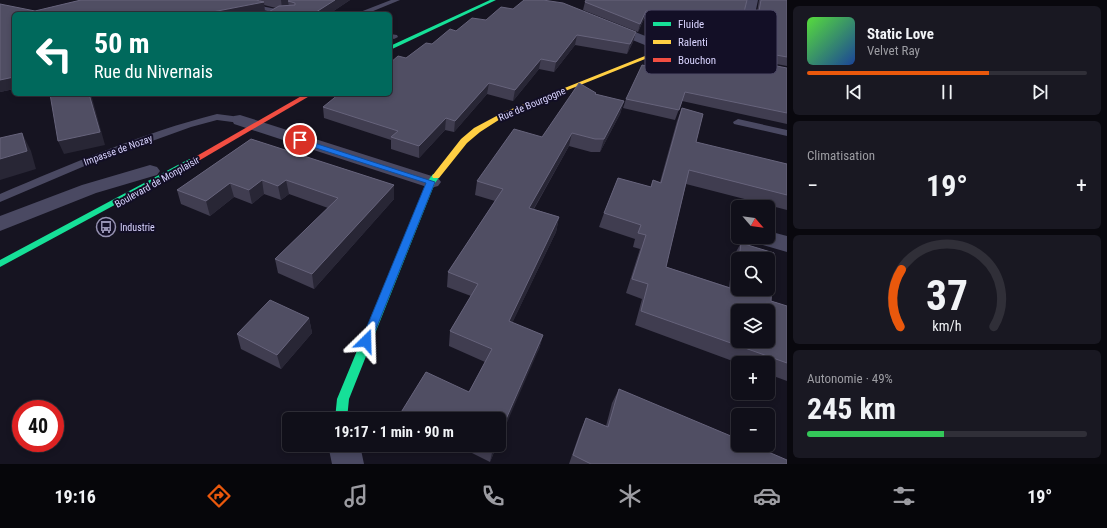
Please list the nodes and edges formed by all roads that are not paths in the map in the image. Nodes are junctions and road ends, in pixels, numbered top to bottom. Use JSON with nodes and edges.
{"nodes":[{"id":1,"x":397,"y":0,"type":"edge"},
{"id":2,"x":476,"y":0,"type":"edge"},
{"id":3,"x":494,"y":0,"type":"edge"},
{"id":4,"x":752,"y":0,"type":"edge"},
{"id":5,"x":261,"y":8,"type":"edge"},
{"id":6,"x":750,"y":10,"type":"edge"},
{"id":7,"x":281,"y":12,"type":"edge"},
{"id":8,"x":364,"y":12,"type":"edge"},
{"id":9,"x":596,"y":20,"type":"edge"},
{"id":10,"x":392,"y":37,"type":"edge"},
{"id":11,"x":645,"y":40,"type":"edge"},
{"id":12,"x":392,"y":47,"type":"edge"},
{"id":13,"x":645,"y":58,"type":"edge"},
{"id":14,"x":305,"y":96,"type":"edge"},
{"id":15,"x":244,"y":121,"type":"junction"},
{"id":16,"x":738,"y":122,"type":"dead end"},
{"id":17,"x":787,"y":133,"type":"edge"},
{"id":18,"x":154,"y":169,"type":"joint"},
{"id":19,"x":431,"y":182,"type":"junction"},
{"id":20,"x":109,"y":192,"type":"dead end"},
{"id":21,"x":0,"y":198,"type":"edge"},
{"id":22,"x":0,"y":224,"type":"edge"},
{"id":23,"x":775,"y":241,"type":"edge"},
{"id":24,"x":787,"y":244,"type":"edge"},
{"id":25,"x":0,"y":264,"type":"edge"},
{"id":26,"x":342,"y":412,"type":"edge"},
{"id":27,"x":345,"y":452,"type":"edge"},
{"id":28,"x":348,"y":464,"type":"edge"}],
"edges":[{"from":1,"to":8,"type":"lane"},
{"from":2,"to":10,"type":"main road"},
{"from":3,"to":12,"type":"main road"},
{"from":4,"to":6,"type":"street"},
{"from":5,"to":7,"type":"lane"},
{"from":9,"to":11,"type":"street"},
{"from":13,"to":19,"type":"main road","name":"Rue de Bourgogne"},
{"from":14,"to":15,"type":"main road","name":"Boulevard de Monplaisir"},
{"from":15,"to":19,"type":"street"},
{"from":15,"to":21,"type":"lane","name":"Impasse de Nozay"},
{"from":15,"to":25,"type":"main road","name":"Boulevard de Monplaisir"},
{"from":16,"to":17,"type":"lane"},
{"from":18,"to":20,"type":"main road","name":"Boulevard de Monplaisir"},
{"from":18,"to":22,"type":"street","name":"Boulevard de Monplaisir"},
{"from":19,"to":26,"type":"main road","name":"Rue de Bourgogne"},
{"from":23,"to":24,"type":"street"},
{"from":27,"to":28,"type":"street"}]}
